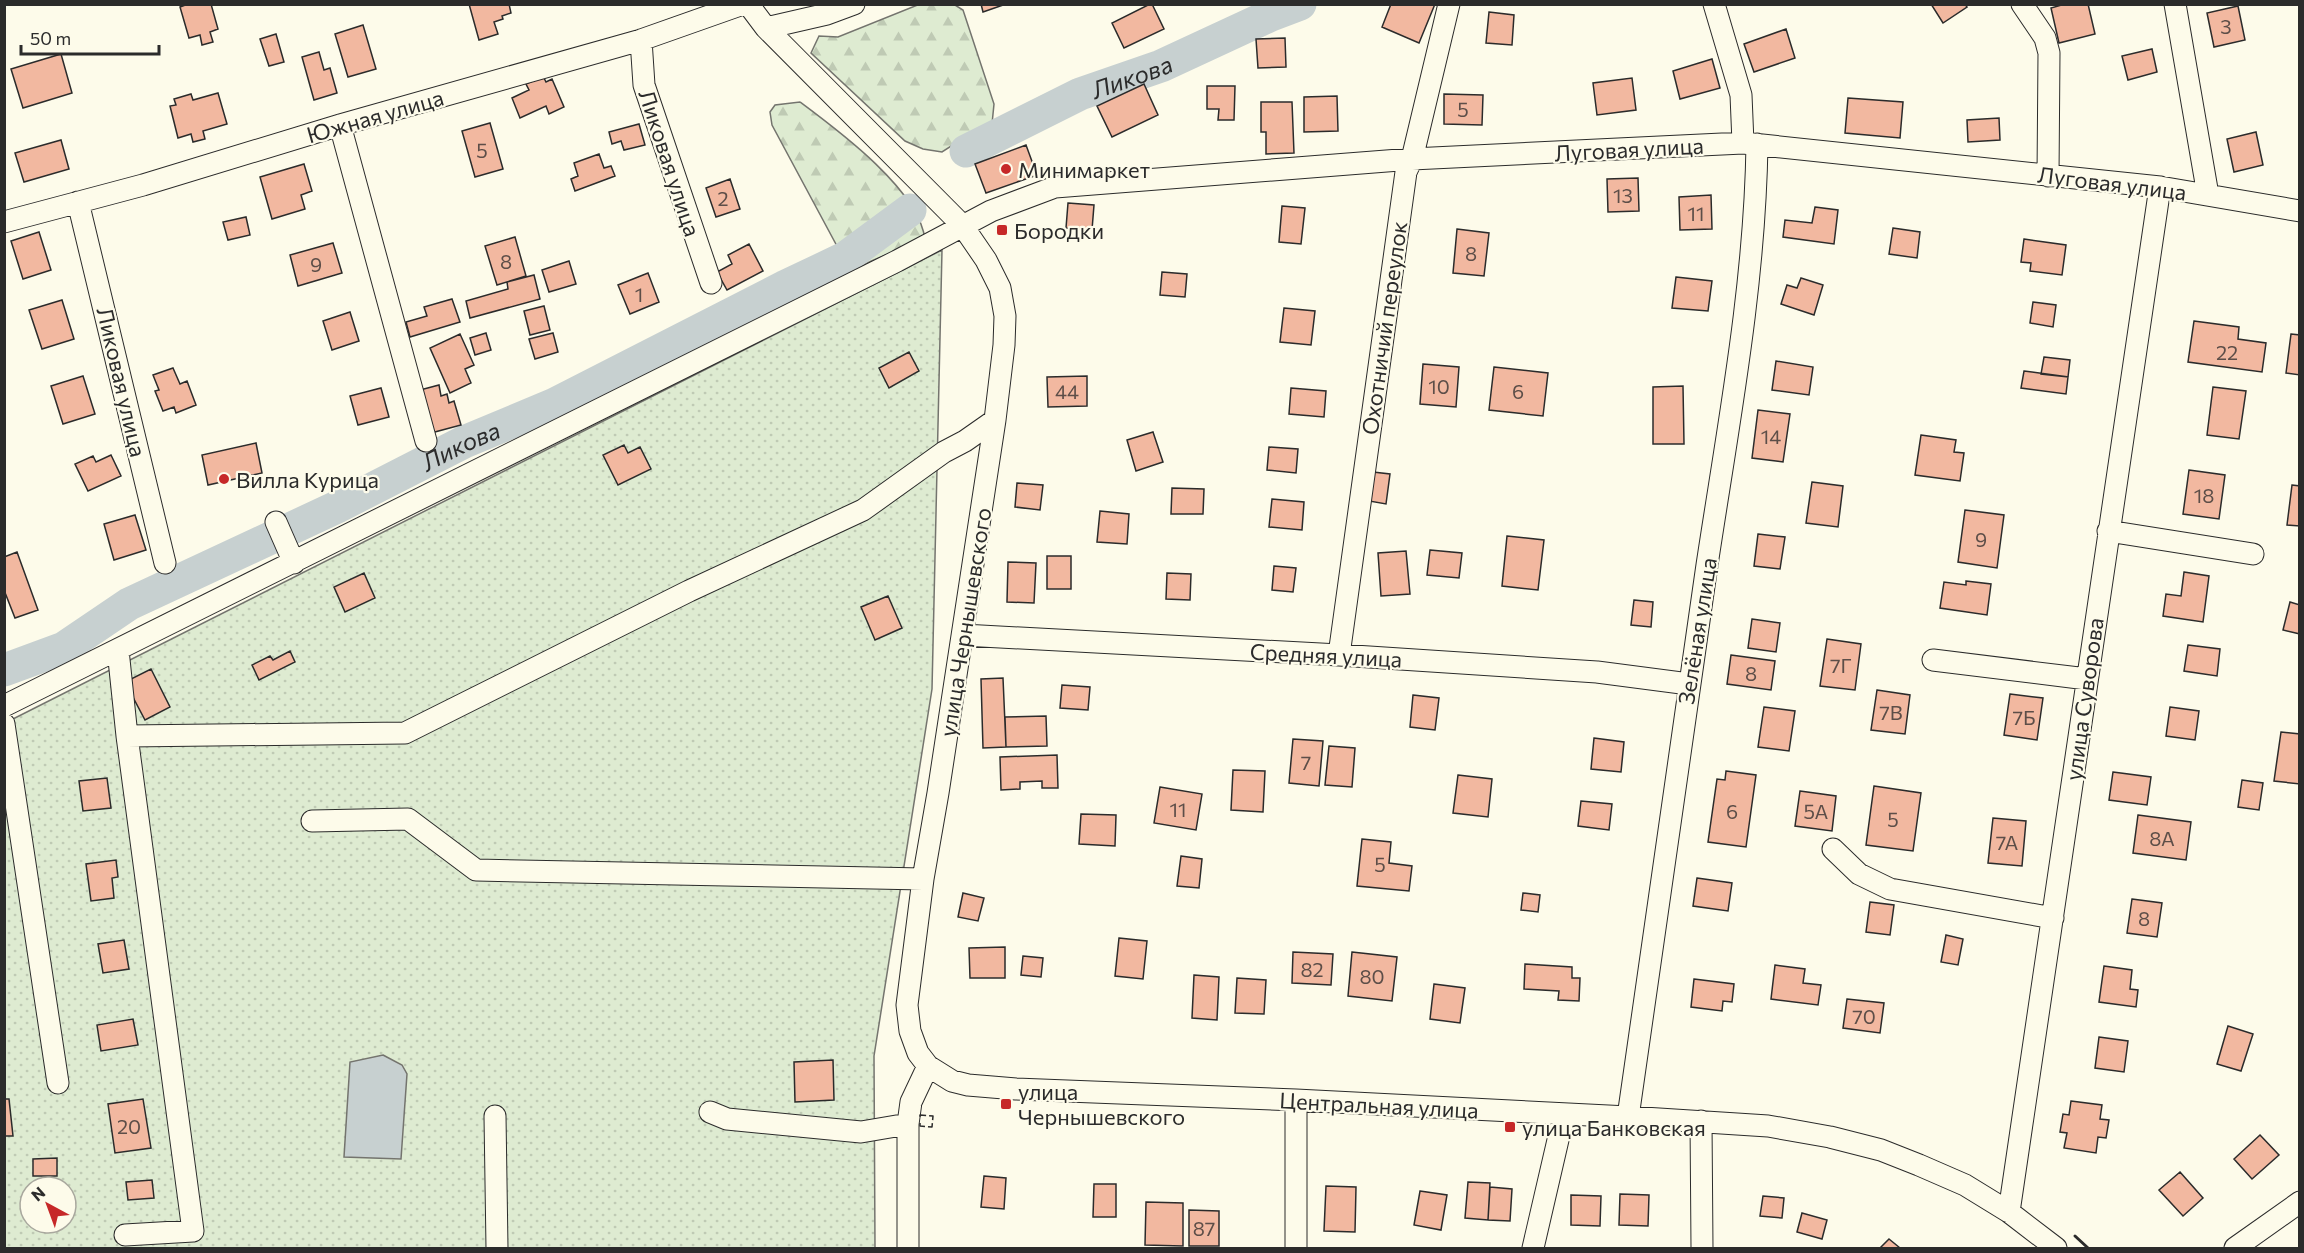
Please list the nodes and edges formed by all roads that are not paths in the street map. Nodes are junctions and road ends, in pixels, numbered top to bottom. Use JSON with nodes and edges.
{"nodes":[{"id":1,"x":854,"y":4,"type":"edge"},
{"id":2,"x":1449,"y":4,"type":"edge"},
{"id":3,"x":1714,"y":4,"type":"edge"},
{"id":4,"x":2022,"y":4,"type":"edge"},
{"id":5,"x":2175,"y":4,"type":"edge"},
{"id":6,"x":747,"y":6,"type":"edge"},
{"id":7,"x":766,"y":28,"type":"junction"},
{"id":8,"x":641,"y":40,"type":"junction"},
{"id":9,"x":340,"y":125,"type":"junction"},
{"id":10,"x":1750,"y":144,"type":"junction"},
{"id":11,"x":1412,"y":159,"type":"junction"},
{"id":12,"x":2048,"y":176,"type":"junction"},
{"id":13,"x":2160,"y":187,"type":"junction"},
{"id":14,"x":2208,"y":195,"type":"junction"},
{"id":15,"x":78,"y":202,"type":"junction"},
{"id":16,"x":2300,"y":211,"type":"edge"},
{"id":17,"x":4,"y":222,"type":"edge"},
{"id":18,"x":962,"y":225,"type":"junction"},
{"id":19,"x":711,"y":283,"type":"dead end"},
{"id":20,"x":995,"y":420,"type":"junction"},
{"id":21,"x":426,"y":441,"type":"dead end"},
{"id":22,"x":276,"y":522,"type":"dead end"},
{"id":23,"x":2108,"y":531,"type":"junction"},
{"id":24,"x":2253,"y":554,"type":"dead end"},
{"id":25,"x":291,"y":555,"type":"junction"},
{"id":26,"x":165,"y":563,"type":"dead end"},
{"id":27,"x":963,"y":635,"type":"junction"},
{"id":28,"x":118,"y":650,"type":"junction"},
{"id":29,"x":1339,"y":655,"type":"junction"},
{"id":30,"x":1933,"y":660,"type":"dead end"},
{"id":31,"x":2087,"y":679,"type":"junction"},
{"id":32,"x":1689,"y":684,"type":"junction"},
{"id":33,"x":4,"y":706,"type":"edge"},
{"id":34,"x":4,"y":724,"type":"edge"},
{"id":35,"x":127,"y":736,"type":"junction"},
{"id":36,"x":312,"y":821,"type":"dead end"},
{"id":37,"x":1833,"y":849,"type":"dead end"},
{"id":38,"x":923,"y":879,"type":"junction"},
{"id":39,"x":2053,"y":918,"type":"junction"},
{"id":40,"x":928,"y":1066,"type":"junction"},
{"id":41,"x":58,"y":1083,"type":"dead end"},
{"id":42,"x":1296,"y":1100,"type":"junction"},
{"id":43,"x":710,"y":1112,"type":"dead end"},
{"id":44,"x":1564,"y":1114,"type":"junction"},
{"id":45,"x":495,"y":1116,"type":"dead end"},
{"id":46,"x":1628,"y":1117,"type":"junction"},
{"id":47,"x":1701,"y":1121,"type":"junction"},
{"id":48,"x":908,"y":1124,"type":"junction"},
{"id":49,"x":2300,"y":1202,"type":"edge"},
{"id":50,"x":2009,"y":1212,"type":"junction"},
{"id":51,"x":125,"y":1235,"type":"dead end"},
{"id":52,"x":497,"y":1248,"type":"edge"},
{"id":53,"x":908,"y":1248,"type":"edge"},
{"id":54,"x":1296,"y":1248,"type":"edge"},
{"id":55,"x":1533,"y":1248,"type":"edge"},
{"id":56,"x":1702,"y":1248,"type":"edge"},
{"id":57,"x":2056,"y":1248,"type":"edge"},
{"id":58,"x":2235,"y":1248,"type":"edge"}],
"edges":[{"from":1,"to":7,"type":"street"},
{"from":2,"to":11,"type":"street","name":"Охотничий переулок"},
{"from":3,"to":10,"type":"street","name":"Зелёная улица"},
{"from":4,"to":12,"type":"street"},
{"from":5,"to":14,"type":"street"},
{"from":6,"to":7,"type":"street","name":"улица Чернышевского"},
{"from":6,"to":8,"type":"street","name":"Южная улица"},
{"from":7,"to":18,"type":"street","name":"улица Чернышевского"},
{"from":8,"to":9,"type":"street","name":"Южная улица"},
{"from":8,"to":19,"type":"street","name":"Ликовая улица"},
{"from":9,"to":15,"type":"street","name":"Южная улица"},
{"from":9,"to":21,"type":"street"},
{"from":10,"to":11,"type":"street","name":"Луговая улица"},
{"from":10,"to":12,"type":"street","name":"Луговая улица"},
{"from":10,"to":32,"type":"street","name":"Зелёная улица"},
{"from":11,"to":18,"type":"street","name":"Луговая улица"},
{"from":11,"to":29,"type":"street","name":"Охотничий переулок"},
{"from":12,"to":13,"type":"street","name":"Луговая улица"},
{"from":13,"to":14,"type":"street","name":"Луговая улица"},
{"from":13,"to":23,"type":"street","name":"улица Суворова"},
{"from":14,"to":16,"type":"street","name":"Луговая улица"},
{"from":15,"to":17,"type":"street","name":"Южная улица"},
{"from":15,"to":26,"type":"street","name":"Ликовая улица"},
{"from":18,"to":20,"type":"street","name":"улица Чернышевского"},
{"from":18,"to":25,"type":"street","name":"Луговая улица"},
{"from":20,"to":27,"type":"street","name":"улица Чернышевского"},
{"from":20,"to":35,"type":"street"},
{"from":22,"to":25,"type":"street"},
{"from":23,"to":24,"type":"street"},
{"from":23,"to":31,"type":"street","name":"улица Суворова"},
{"from":25,"to":28,"type":"street","name":"Луговая улица"},
{"from":27,"to":29,"type":"street","name":"Средняя улица"},
{"from":27,"to":38,"type":"street","name":"улица Чернышевского"},
{"from":28,"to":33,"type":"street","name":"Луговая улица"},
{"from":28,"to":35,"type":"street"},
{"from":29,"to":32,"type":"street","name":"Средняя улица"},
{"from":30,"to":31,"type":"street"},
{"from":31,"to":39,"type":"street","name":"улица Суворова"},
{"from":32,"to":46,"type":"street","name":"Зелёная улица"},
{"from":34,"to":41,"type":"street"},
{"from":35,"to":51,"type":"street"},
{"from":36,"to":38,"type":"street"},
{"from":37,"to":39,"type":"street"},
{"from":38,"to":40,"type":"street","name":"улица Чернышевского"},
{"from":39,"to":50,"type":"street","name":"улица Суворова"},
{"from":40,"to":42,"type":"street","name":"Центральная улица"},
{"from":40,"to":48,"type":"street"},
{"from":42,"to":44,"type":"street","name":"Центральная улица"},
{"from":42,"to":54,"type":"street"},
{"from":43,"to":48,"type":"street"},
{"from":44,"to":46,"type":"street","name":"Центральная улица"},
{"from":44,"to":55,"type":"street"},
{"from":45,"to":52,"type":"street"},
{"from":46,"to":47,"type":"street","name":"Центральная улица"},
{"from":47,"to":50,"type":"street","name":"Центральная улица"},
{"from":47,"to":56,"type":"street"},
{"from":48,"to":53,"type":"street"},
{"from":49,"to":58,"type":"street"},
{"from":50,"to":57,"type":"street","name":"Центральная улица"}]}
